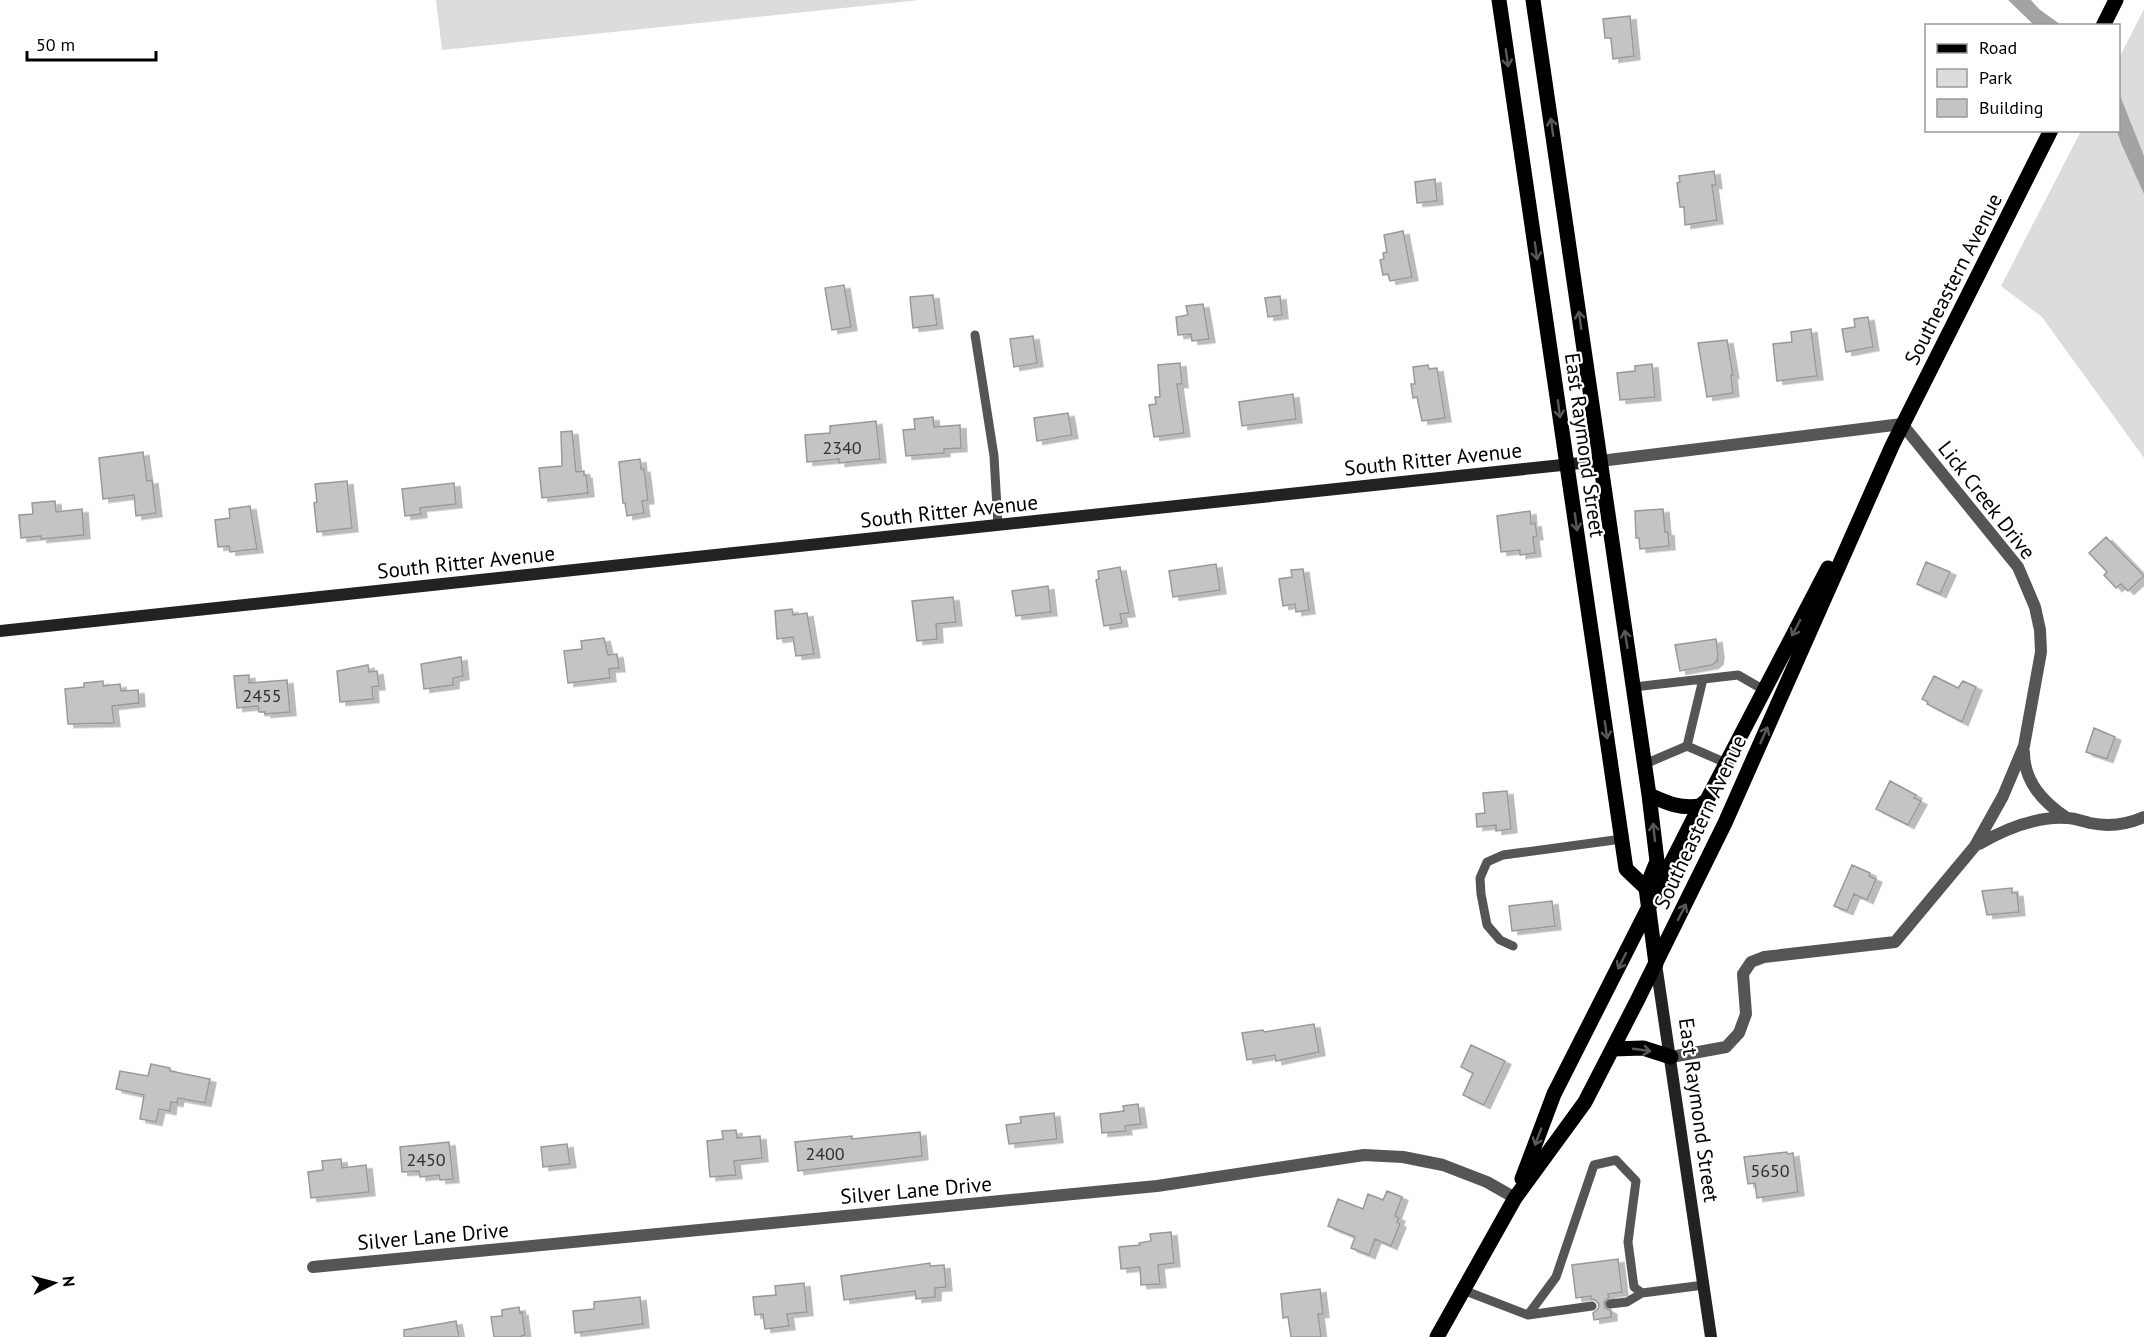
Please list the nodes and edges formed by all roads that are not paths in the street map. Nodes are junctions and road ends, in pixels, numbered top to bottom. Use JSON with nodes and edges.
{"nodes":[{"id":1,"x":1499,"y":0,"type":"edge"},
{"id":2,"x":1533,"y":0,"type":"edge"},
{"id":3,"x":2116,"y":0,"type":"edge"},
{"id":4,"x":2104,"y":24,"type":"edge"},
{"id":5,"x":2050,"y":132,"type":"edge"},
{"id":6,"x":975,"y":335,"type":"dead end"},
{"id":7,"x":1902,"y":424,"type":"junction"},
{"id":8,"x":1892,"y":446,"type":"junction"},
{"id":9,"x":1600,"y":461,"type":"junction"},
{"id":10,"x":1567,"y":464,"type":"junction"},
{"id":11,"x":998,"y":525,"type":"junction"},
{"id":12,"x":0,"y":631,"type":"edge"},
{"id":13,"x":1703,"y":679,"type":"junction"},
{"id":14,"x":1634,"y":687,"type":"junction"},
{"id":15,"x":1764,"y":690,"type":"junction"},
{"id":16,"x":1687,"y":746,"type":"junction"},
{"id":17,"x":2024,"y":746,"type":"junction"},
{"id":18,"x":1726,"y":763,"type":"junction"},
{"id":19,"x":1645,"y":764,"type":"junction"},
{"id":20,"x":1650,"y":795,"type":"junction"},
{"id":21,"x":1700,"y":806,"type":"junction"},
{"id":22,"x":2067,"y":818,"type":"junction"},
{"id":23,"x":2144,"y":818,"type":"edge"},
{"id":24,"x":1622,"y":839,"type":"junction"},
{"id":25,"x":1975,"y":846,"type":"junction"},
{"id":26,"x":1646,"y":888,"type":"junction"},
{"id":27,"x":1648,"y":909,"type":"junction"},
{"id":28,"x":1513,"y":946,"type":"dead end"},
{"id":29,"x":1656,"y":964,"type":"junction"},
{"id":30,"x":1613,"y":1048,"type":"junction"},
{"id":31,"x":1671,"y":1057,"type":"junction"},
{"id":32,"x":1515,"y":1198,"type":"junction"},
{"id":33,"x":313,"y":1267,"type":"dead end"},
{"id":34,"x":1704,"y":1285,"type":"junction"},
{"id":35,"x":1463,"y":1290,"type":"junction"},
{"id":36,"x":1642,"y":1293,"type":"junction"},
{"id":37,"x":1610,"y":1304,"type":"dead end"},
{"id":38,"x":1592,"y":1306,"type":"dead end"},
{"id":39,"x":1528,"y":1315,"type":"junction"},
{"id":40,"x":1437,"y":1337,"type":"edge"},
{"id":41,"x":1711,"y":1337,"type":"edge"}],
"edges":[{"from":1,"to":10,"type":"main road","name":"East Raymond Street","one_way":true},
{"from":9,"to":2,"type":"main road","name":"East Raymond Street","one_way":true},
{"from":3,"to":4,"type":"main road"},
{"from":5,"to":7,"type":"main road","name":"Southeastern Avenue"},
{"from":6,"to":11,"type":"lane"},
{"from":7,"to":8,"type":"main road","name":"Southeastern Avenue"},
{"from":7,"to":9,"type":"street","name":"South Ritter Avenue"},
{"from":7,"to":17,"type":"street","name":"Lick Creek Drive"},
{"from":8,"to":15,"type":"main road","name":"Southeastern Avenue","one_way":true},
{"from":29,"to":8,"type":"main road","name":"Southeastern Avenue","one_way":true},
{"from":9,"to":10,"type":"street","name":"South Ritter Avenue"},
{"from":14,"to":9,"type":"main road","name":"East Raymond Street","one_way":true},
{"from":10,"to":11,"type":"street","name":"South Ritter Avenue"},
{"from":10,"to":24,"type":"main road","name":"East Raymond Street","one_way":true},
{"from":11,"to":12,"type":"street","name":"South Ritter Avenue"},
{"from":13,"to":14,"type":"lane"},
{"from":13,"to":15,"type":"lane"},
{"from":13,"to":16,"type":"lane"},
{"from":14,"to":19,"type":"main road","name":"East Raymond Street"},
{"from":15,"to":18,"type":"main road","name":"Southeastern Avenue"},
{"from":16,"to":18,"type":"lane"},
{"from":16,"to":19,"type":"lane"},
{"from":17,"to":22,"type":"street","name":"Lick Creek Drive"},
{"from":17,"to":25,"type":"street","name":"Lick Creek Drive"},
{"from":18,"to":21,"type":"main road","name":"Southeastern Avenue"},
{"from":19,"to":20,"type":"main road","name":"East Raymond Street"},
{"from":20,"to":21,"type":"main road"},
{"from":26,"to":20,"type":"main road","name":"East Raymond Street","one_way":true},
{"from":21,"to":27,"type":"main road","name":"Southeastern Avenue"},
{"from":22,"to":23,"type":"street","name":"Lick Creek Drive"},
{"from":22,"to":25,"type":"street","name":"Lick Creek Drive"},
{"from":24,"to":26,"type":"main road","name":"East Raymond Street"},
{"from":24,"to":28,"type":"lane"},
{"from":25,"to":31,"type":"street","name":"Lick Creek Drive"},
{"from":26,"to":27,"type":"main road","name":"East Raymond Street"},
{"from":27,"to":29,"type":"main road","name":"East Raymond Street"},
{"from":27,"to":32,"type":"main road","name":"Southeastern Avenue","one_way":true},
{"from":29,"to":30,"type":"main road","name":"Southeastern Avenue"},
{"from":29,"to":31,"type":"street","name":"East Raymond Street"},
{"from":30,"to":31,"type":"main road","one_way":true},
{"from":30,"to":32,"type":"main road","name":"Southeastern Avenue"},
{"from":31,"to":34,"type":"street","name":"East Raymond Street"},
{"from":32,"to":33,"type":"street","name":"Silver Lane Drive"},
{"from":32,"to":35,"type":"main road","name":"Southeastern Avenue"},
{"from":34,"to":36,"type":"lane"},
{"from":34,"to":41,"type":"street","name":"East Raymond Street"},
{"from":35,"to":39,"type":"lane"},
{"from":35,"to":40,"type":"main road","name":"Southeastern Avenue"},
{"from":36,"to":37,"type":"lane"},
{"from":36,"to":39,"type":"lane"},
{"from":38,"to":39,"type":"lane"}]}
